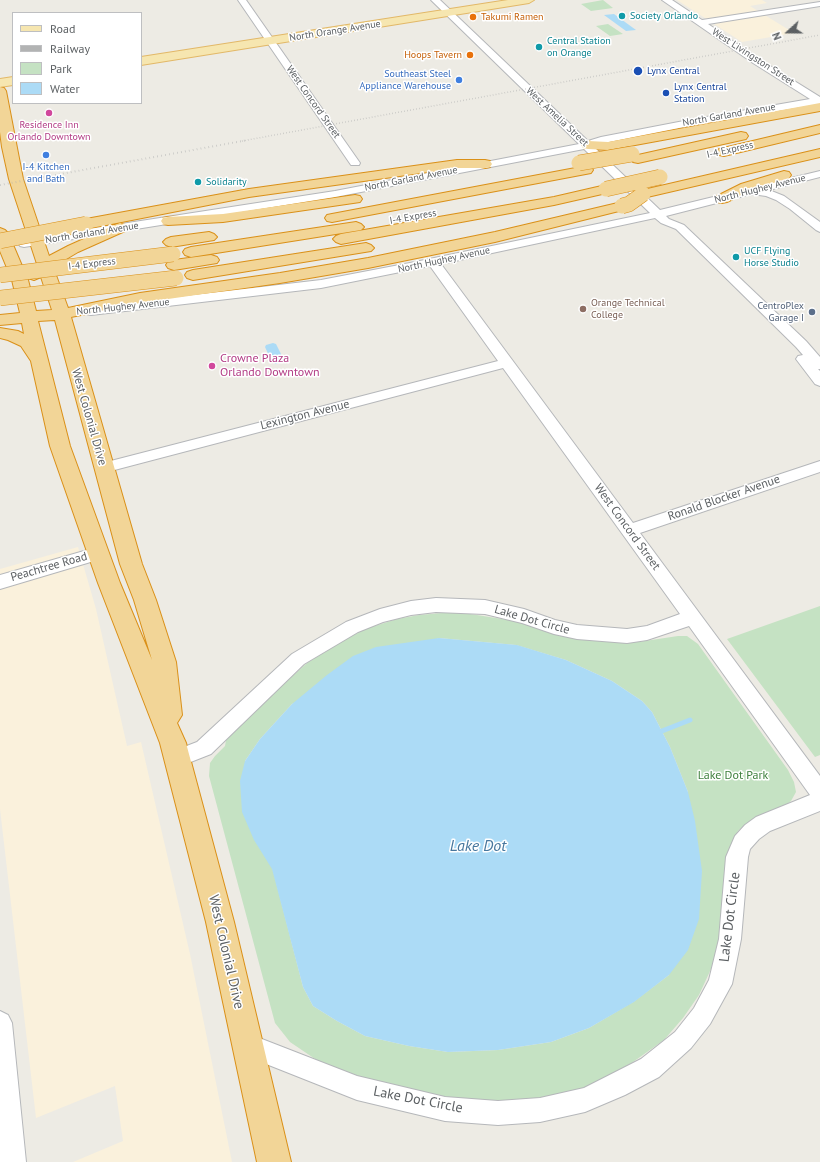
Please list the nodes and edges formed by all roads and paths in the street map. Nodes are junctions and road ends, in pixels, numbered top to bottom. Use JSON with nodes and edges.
{"nodes":[{"id":1,"x":242,"y":0,"type":"edge"},
{"id":2,"x":435,"y":0,"type":"edge"},
{"id":3,"x":529,"y":0,"type":"edge"},
{"id":4,"x":666,"y":0,"type":"edge"},
{"id":5,"x":820,"y":4,"type":"edge"},
{"id":6,"x":449,"y":13,"type":"junction"},
{"id":7,"x":700,"y":23,"type":"junction"},
{"id":8,"x":270,"y":41,"type":"junction"},
{"id":9,"x":142,"y":61,"type":"edge"},
{"id":10,"x":12,"y":81,"type":"edge"},
{"id":11,"x":0,"y":84,"type":"edge"},
{"id":12,"x":0,"y":91,"type":"edge"},
{"id":13,"x":818,"y":110,"type":"edge"},
{"id":14,"x":820,"y":140,"type":"edge"},
{"id":15,"x":588,"y":145,"type":"junction"},
{"id":16,"x":820,"y":153,"type":"edge"},
{"id":17,"x":355,"y":163,"type":"dead end"},
{"id":18,"x":485,"y":164,"type":"junction"},
{"id":19,"x":820,"y":165,"type":"edge"},
{"id":20,"x":583,"y":166,"type":"junction"},
{"id":21,"x":654,"y":173,"type":"junction"},
{"id":22,"x":820,"y":174,"type":"edge"},
{"id":23,"x":795,"y":181,"type":"junction"},
{"id":24,"x":752,"y":191,"type":"junction"},
{"id":25,"x":610,"y":194,"type":"junction"},
{"id":26,"x":722,"y":199,"type":"junction"},
{"id":27,"x":24,"y":205,"type":"junction"},
{"id":28,"x":794,"y":207,"type":"junction"},
{"id":29,"x":662,"y":217,"type":"junction"},
{"id":30,"x":168,"y":222,"type":"junction"},
{"id":31,"x":120,"y":228,"type":"junction"},
{"id":32,"x":820,"y":228,"type":"edge"},
{"id":33,"x":36,"y":241,"type":"junction"},
{"id":34,"x":1,"y":242,"type":"edge"},
{"id":35,"x":173,"y":260,"type":"junction"},
{"id":36,"x":0,"y":262,"type":"edge"},
{"id":37,"x":434,"y":263,"type":"junction"},
{"id":38,"x":45,"y":265,"type":"junction"},
{"id":39,"x":0,"y":275,"type":"edge"},
{"id":40,"x":20,"y":283,"type":"junction"},
{"id":41,"x":0,"y":285,"type":"edge"},
{"id":42,"x":0,"y":298,"type":"edge"},
{"id":43,"x":61,"y":314,"type":"junction"},
{"id":44,"x":29,"y":317,"type":"junction"},
{"id":45,"x":0,"y":320,"type":"edge"},
{"id":46,"x":0,"y":333,"type":"edge"},
{"id":47,"x":40,"y":361,"type":"junction"},
{"id":48,"x":506,"y":363,"type":"junction"},
{"id":49,"x":820,"y":365,"type":"edge"},
{"id":50,"x":820,"y":381,"type":"edge"},
{"id":51,"x":820,"y":466,"type":"edge"},
{"id":52,"x":104,"y":468,"type":"junction"},
{"id":53,"x":629,"y":530,"type":"junction"},
{"id":54,"x":98,"y":553,"type":"junction"},
{"id":55,"x":0,"y":582,"type":"edge"},
{"id":56,"x":693,"y":617,"type":"junction"},
{"id":57,"x":176,"y":751,"type":"junction"},
{"id":58,"x":820,"y":792,"type":"edge"},
{"id":59,"x":820,"y":801,"type":"edge"},
{"id":60,"x":0,"y":1023,"type":"edge"},
{"id":61,"x":249,"y":1046,"type":"junction"},
{"id":62,"x":13,"y":1162,"type":"edge"},
{"id":63,"x":274,"y":1162,"type":"edge"}],
"edges":[{"from":1,"to":8,"type":"street","name":"West Concord Street"},
{"from":2,"to":6,"type":"street","name":"West Amelia Street"},
{"from":3,"to":6,"type":"main road","name":"North Orange Avenue"},
{"from":4,"to":7,"type":"street","name":"West Livingston Street"},
{"from":5,"to":7,"type":"street"},
{"from":6,"to":8,"type":"main road","name":"North Orange Avenue"},
{"from":6,"to":15,"type":"street","name":"West Amelia Street"},
{"from":7,"to":13,"type":"street","name":"West Livingston Street"},
{"from":8,"to":9,"type":"main road","name":"North Orange Avenue"},
{"from":8,"to":17,"type":"street","name":"West Concord Street"},
{"from":10,"to":11,"type":"main road"},
{"from":12,"to":27,"type":"highway","name":"West Colonial Drive"},
{"from":13,"to":15,"type":"highway"},
{"from":13,"to":20,"type":"highway"},
{"from":13,"to":21,"type":"highway","name":"I-4 Express"},
{"from":14,"to":21,"type":"highway","name":"I-4 Express"},
{"from":15,"to":18,"type":"street","name":"North Garland Avenue"},
{"from":15,"to":29,"type":"street","name":"West Amelia Street"},
{"from":16,"to":25,"type":"highway","bridge":true},
{"from":18,"to":30,"type":"street","name":"North Garland Avenue"},
{"from":18,"to":34,"type":"highway","bridge":true},
{"from":19,"to":26,"type":"highway"},
{"from":20,"to":30,"type":"highway"},
{"from":20,"to":35,"type":"highway"},
{"from":21,"to":25,"type":"highway","name":"I-4 Express","bridge":true},
{"from":22,"to":23,"type":"street","name":"North Hughey Avenue"},
{"from":23,"to":24,"type":"street","name":"North Hughey Avenue"},
{"from":23,"to":28,"type":"street"},
{"from":24,"to":26,"type":"street","name":"North Hughey Avenue"},
{"from":24,"to":28,"type":"street"},
{"from":25,"to":35,"type":"highway","name":"I-4 Express"},
{"from":25,"to":35,"type":"highway"},
{"from":25,"to":43,"type":"highway"},
{"from":26,"to":29,"type":"street","name":"North Hughey Avenue"},
{"from":27,"to":31,"type":"highway"},
{"from":27,"to":33,"type":"highway","name":"West Colonial Drive"},
{"from":28,"to":32,"type":"street"},
{"from":29,"to":37,"type":"street","name":"North Hughey Avenue"},
{"from":29,"to":49,"type":"street","name":"West Amelia Street"},
{"from":29,"to":50,"type":"street","name":"West Amelia Street"},
{"from":30,"to":31,"type":"street","name":"North Garland Avenue"},
{"from":31,"to":33,"type":"street","name":"North Garland Avenue"},
{"from":31,"to":38,"type":"highway"},
{"from":33,"to":34,"type":"street","name":"North Garland Avenue"},
{"from":33,"to":38,"type":"highway","name":"West Colonial Drive"},
{"from":33,"to":40,"type":"highway"},
{"from":34,"to":40,"type":"highway","name":"West Colonial Drive"},
{"from":35,"to":36,"type":"highway"},
{"from":35,"to":39,"type":"highway","name":"I-4 Express","bridge":true},
{"from":35,"to":41,"type":"highway","name":"I-4 Express"},
{"from":35,"to":42,"type":"highway","bridge":true},
{"from":37,"to":43,"type":"street","name":"North Hughey Avenue"},
{"from":37,"to":48,"type":"street","name":"West Concord Street"},
{"from":38,"to":40,"type":"highway"},
{"from":38,"to":43,"type":"highway","name":"West Colonial Drive"},
{"from":40,"to":42,"type":"highway"},
{"from":40,"to":44,"type":"highway","name":"West Colonial Drive"},
{"from":43,"to":44,"type":"highway"},
{"from":43,"to":52,"type":"highway","name":"West Colonial Drive"},
{"from":44,"to":45,"type":"highway"},
{"from":44,"to":47,"type":"highway","name":"West Colonial Drive"},
{"from":46,"to":47,"type":"highway"},
{"from":47,"to":54,"type":"highway","name":"West Colonial Drive"},
{"from":48,"to":52,"type":"street","name":"Lexington Avenue"},
{"from":48,"to":53,"type":"street","name":"West Concord Street"},
{"from":51,"to":53,"type":"street","name":"Ronald Blocker Avenue"},
{"from":52,"to":57,"type":"highway","name":"West Colonial Drive"},
{"from":53,"to":56,"type":"street","name":"West Concord Street"},
{"from":54,"to":55,"type":"street","name":"Peachtree Road"},
{"from":54,"to":57,"type":"highway","name":"West Colonial Drive"},
{"from":56,"to":57,"type":"street","name":"Lake Dot Circle"},
{"from":56,"to":58,"type":"street","name":"West Concord Street"},
{"from":57,"to":61,"type":"highway","name":"West Colonial Drive"},
{"from":59,"to":61,"type":"street","name":"Lake Dot Circle"},
{"from":60,"to":62,"type":"street"},
{"from":61,"to":63,"type":"highway","name":"West Colonial Drive"}]}
